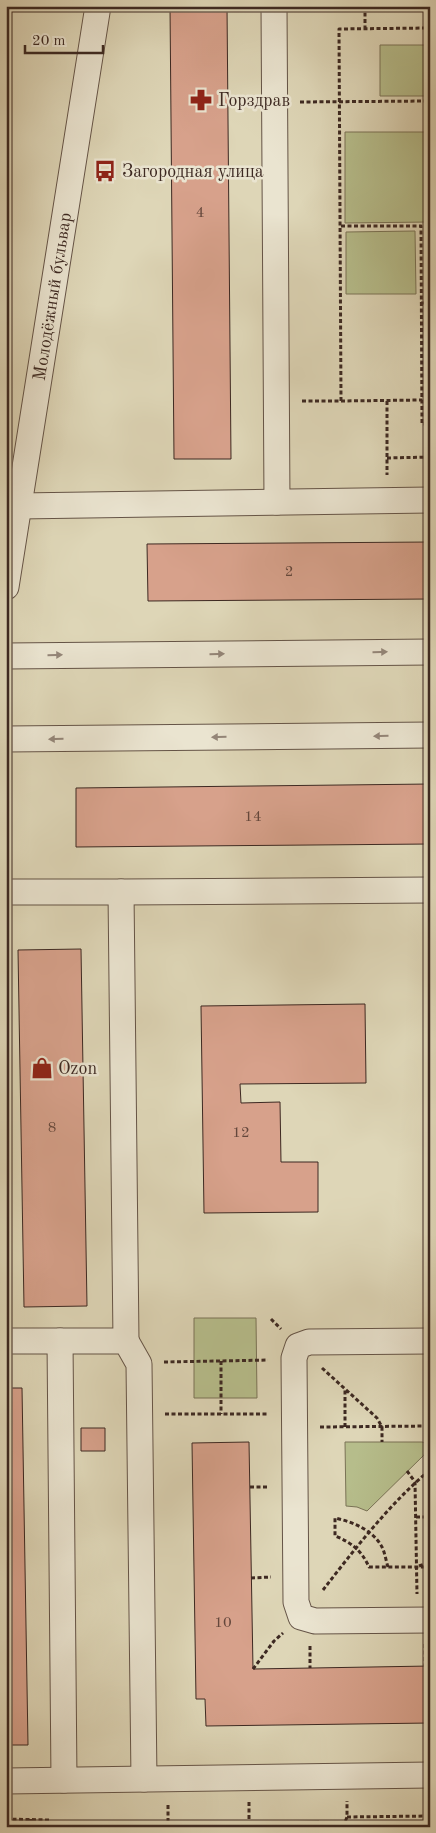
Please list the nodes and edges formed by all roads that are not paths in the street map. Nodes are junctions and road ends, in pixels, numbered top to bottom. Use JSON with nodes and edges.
{"nodes":[{"id":1,"x":98,"y":6,"type":"edge"},
{"id":2,"x":274,"y":6,"type":"edge"},
{"id":3,"x":430,"y":500,"type":"edge"},
{"id":4,"x":277,"y":502,"type":"junction"},
{"id":5,"x":19,"y":506,"type":"junction"},
{"id":6,"x":6,"y":586,"type":"edge"},
{"id":7,"x":430,"y":652,"type":"edge"},
{"id":8,"x":6,"y":656,"type":"edge"},
{"id":9,"x":430,"y":735,"type":"edge"},
{"id":10,"x":6,"y":739,"type":"edge"},
{"id":11,"x":430,"y":890,"type":"edge"},
{"id":12,"x":6,"y":892,"type":"edge"},
{"id":13,"x":121,"y":892,"type":"junction"},
{"id":14,"x":6,"y":1341,"type":"edge"},
{"id":15,"x":60,"y":1341,"type":"junction"},
{"id":16,"x":126,"y":1341,"type":"junction"},
{"id":17,"x":430,"y":1341,"type":"edge"},
{"id":18,"x":424,"y":1626,"type":"edge"},
{"id":19,"x":430,"y":1775,"type":"edge"},
{"id":20,"x":144,"y":1779,"type":"junction"},
{"id":21,"x":6,"y":1780,"type":"edge"},
{"id":22,"x":64,"y":1780,"type":"junction"}],
"edges":[{"from":1,"to":5,"type":"street","name":"Молодёжный бульвар"},
{"from":2,"to":4,"type":"street"},
{"from":3,"to":4,"type":"street"},
{"from":4,"to":5,"type":"street"},
{"from":5,"to":6,"type":"street","name":"Молодёжный бульвар"},
{"from":8,"to":7,"type":"street","one_way":true},
{"from":9,"to":10,"type":"street","one_way":true},
{"from":11,"to":13,"type":"street"},
{"from":12,"to":13,"type":"street"},
{"from":13,"to":16,"type":"street"},
{"from":14,"to":15,"type":"street"},
{"from":15,"to":16,"type":"street"},
{"from":15,"to":22,"type":"street"},
{"from":16,"to":20,"type":"street"},
{"from":17,"to":18,"type":"street"},
{"from":19,"to":20,"type":"street"},
{"from":20,"to":22,"type":"street"},
{"from":21,"to":22,"type":"street"}]}
